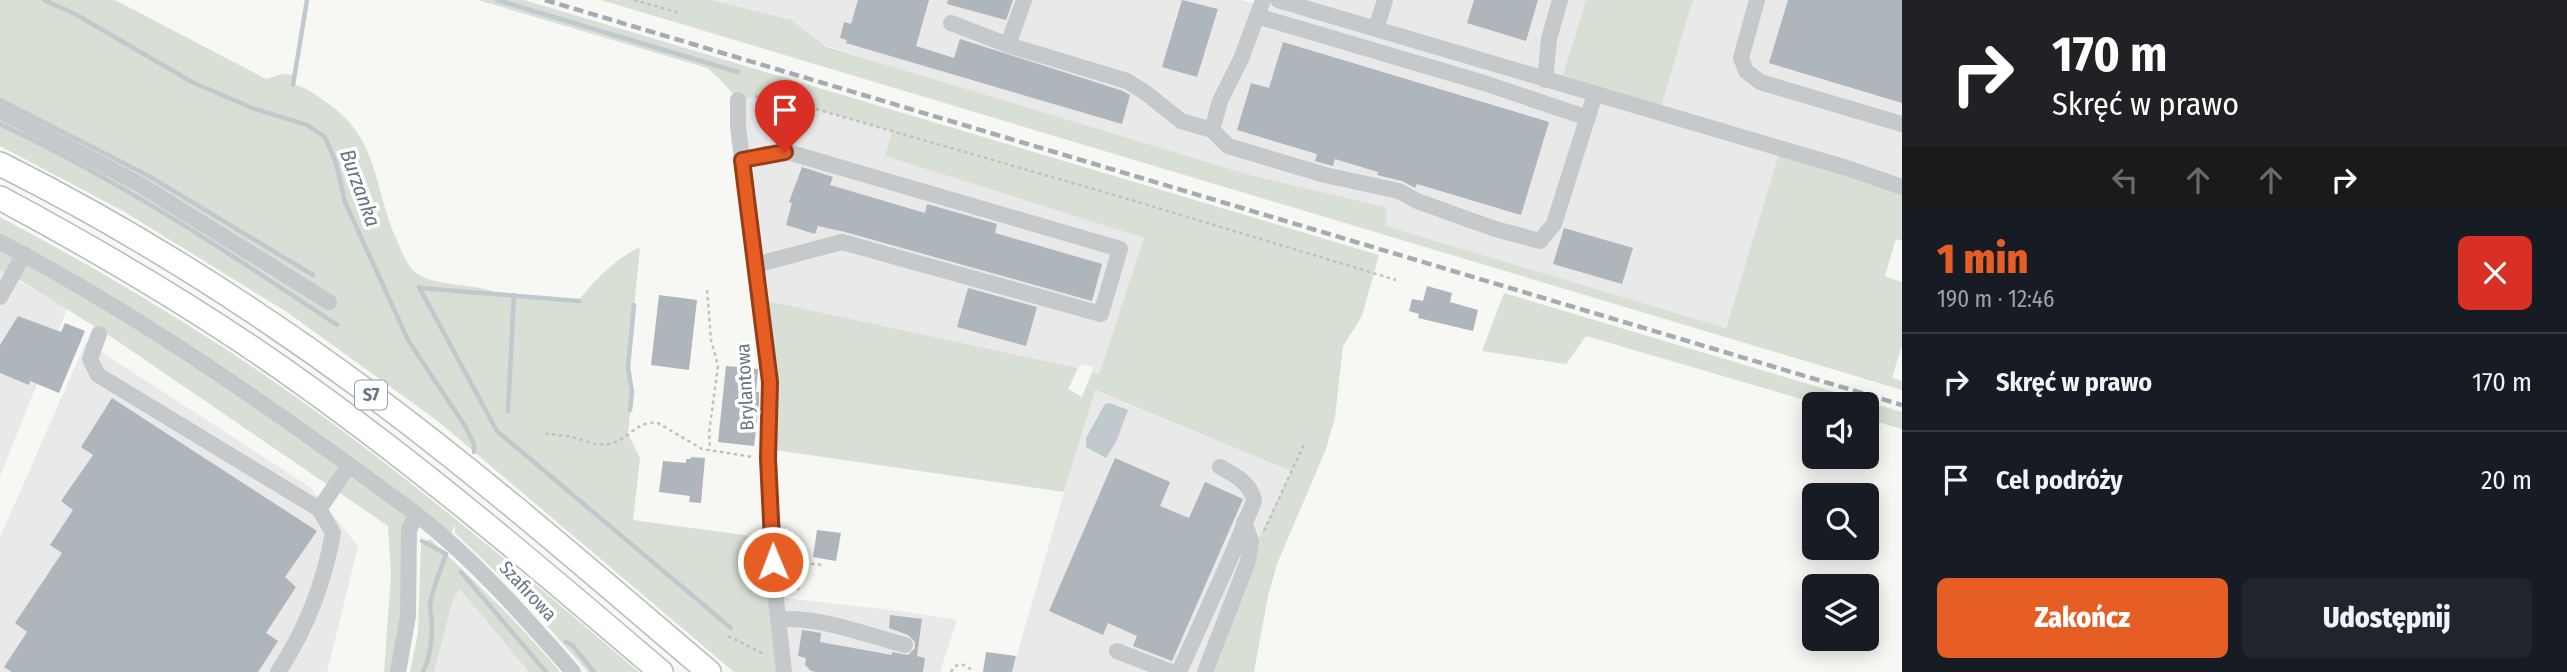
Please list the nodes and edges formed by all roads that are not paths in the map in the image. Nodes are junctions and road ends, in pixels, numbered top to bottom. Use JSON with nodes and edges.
{"nodes":[{"id":1,"x":1024,"y":0,"type":"edge"},
{"id":2,"x":1263,"y":0,"type":"edge"},
{"id":3,"x":1278,"y":0,"type":"edge"},
{"id":4,"x":1385,"y":0,"type":"edge"},
{"id":5,"x":1560,"y":0,"type":"edge"},
{"id":6,"x":1757,"y":0,"type":"edge"},
{"id":7,"x":1257,"y":16,"type":"junction"},
{"id":8,"x":951,"y":23,"type":"dead end"},
{"id":9,"x":1376,"y":29,"type":"junction"},
{"id":10,"x":1008,"y":45,"type":"junction"},
{"id":11,"x":1545,"y":80,"type":"junction"},
{"id":12,"x":1595,"y":94,"type":"junction"},
{"id":13,"x":738,"y":100,"type":"road end"},
{"id":14,"x":0,"y":111,"type":"edge"},
{"id":15,"x":1588,"y":118,"type":"junction"},
{"id":16,"x":1902,"y":124,"type":"edge"},
{"id":17,"x":1212,"y":131,"type":"junction"},
{"id":18,"x":742,"y":160,"type":"junction"},
{"id":19,"x":0,"y":164,"type":"edge"},
{"id":20,"x":1902,"y":187,"type":"edge"},
{"id":21,"x":0,"y":198,"type":"edge"},
{"id":22,"x":0,"y":242,"type":"edge"},
{"id":23,"x":24,"y":254,"type":"junction"},
{"id":24,"x":755,"y":265,"type":"junction"},
{"id":25,"x":0,"y":297,"type":"edge"},
{"id":26,"x":329,"y":302,"type":"dead end"},
{"id":27,"x":99,"y":334,"type":"dead end"},
{"id":28,"x":349,"y":466,"type":"junction"},
{"id":29,"x":1220,"y":467,"type":"dead end"},
{"id":30,"x":319,"y":509,"type":"junction"},
{"id":31,"x":416,"y":514,"type":"junction"},
{"id":32,"x":1244,"y":522,"type":"junction"},
{"id":33,"x":778,"y":619,"type":"junction"},
{"id":34,"x":905,"y":645,"type":"dead end"},
{"id":35,"x":1117,"y":651,"type":"dead end"},
{"id":36,"x":782,"y":666,"type":"edge"},
{"id":37,"x":278,"y":672,"type":"edge"},
{"id":38,"x":398,"y":672,"type":"edge"},
{"id":39,"x":573,"y":672,"type":"edge"},
{"id":40,"x":661,"y":672,"type":"edge"},
{"id":41,"x":709,"y":672,"type":"edge"},
{"id":42,"x":1171,"y":672,"type":"edge"},
{"id":43,"x":1180,"y":672,"type":"edge"},
{"id":44,"x":1205,"y":672,"type":"edge"}],
"edges":[{"from":1,"to":10,"type":"street"},
{"from":2,"to":7,"type":"street"},
{"from":3,"to":9,"type":"street"},
{"from":4,"to":9,"type":"street"},
{"from":5,"to":11,"type":"street"},
{"from":6,"to":16,"type":"street"},
{"from":7,"to":15,"type":"street"},
{"from":7,"to":17,"type":"street"},
{"from":8,"to":10,"type":"street"},
{"from":9,"to":11,"type":"street"},
{"from":10,"to":17,"type":"street"},
{"from":11,"to":12,"type":"street"},
{"from":12,"to":15,"type":"street"},
{"from":12,"to":20,"type":"street"},
{"from":13,"to":18,"type":"street","name":"Brylantowa"},
{"from":14,"to":26,"type":"street"},
{"from":15,"to":17,"type":"street"},
{"from":18,"to":24,"type":"street","name":"Brylantowa"},
{"from":18,"to":24,"type":"street"},
{"from":19,"to":41,"type":"highway","number":"S7"},
{"from":21,"to":40,"type":"highway","number":"S7"},
{"from":22,"to":23,"type":"street","name":"Szafirowa"},
{"from":23,"to":25,"type":"street"},
{"from":23,"to":28,"type":"street","name":"Szafirowa"},
{"from":24,"to":33,"type":"street","name":"Brylantowa"},
{"from":27,"to":30,"type":"street"},
{"from":28,"to":30,"type":"street"},
{"from":28,"to":31,"type":"street","name":"Szafirowa"},
{"from":29,"to":32,"type":"street"},
{"from":30,"to":37,"type":"street"},
{"from":31,"to":38,"type":"street"},
{"from":31,"to":39,"type":"street","name":"Szafirowa"},
{"from":32,"to":43,"type":"street"},
{"from":32,"to":44,"type":"street"},
{"from":33,"to":34,"type":"street"},
{"from":33,"to":36,"type":"street","name":"Brylantowa"},
{"from":35,"to":42,"type":"street"}]}
